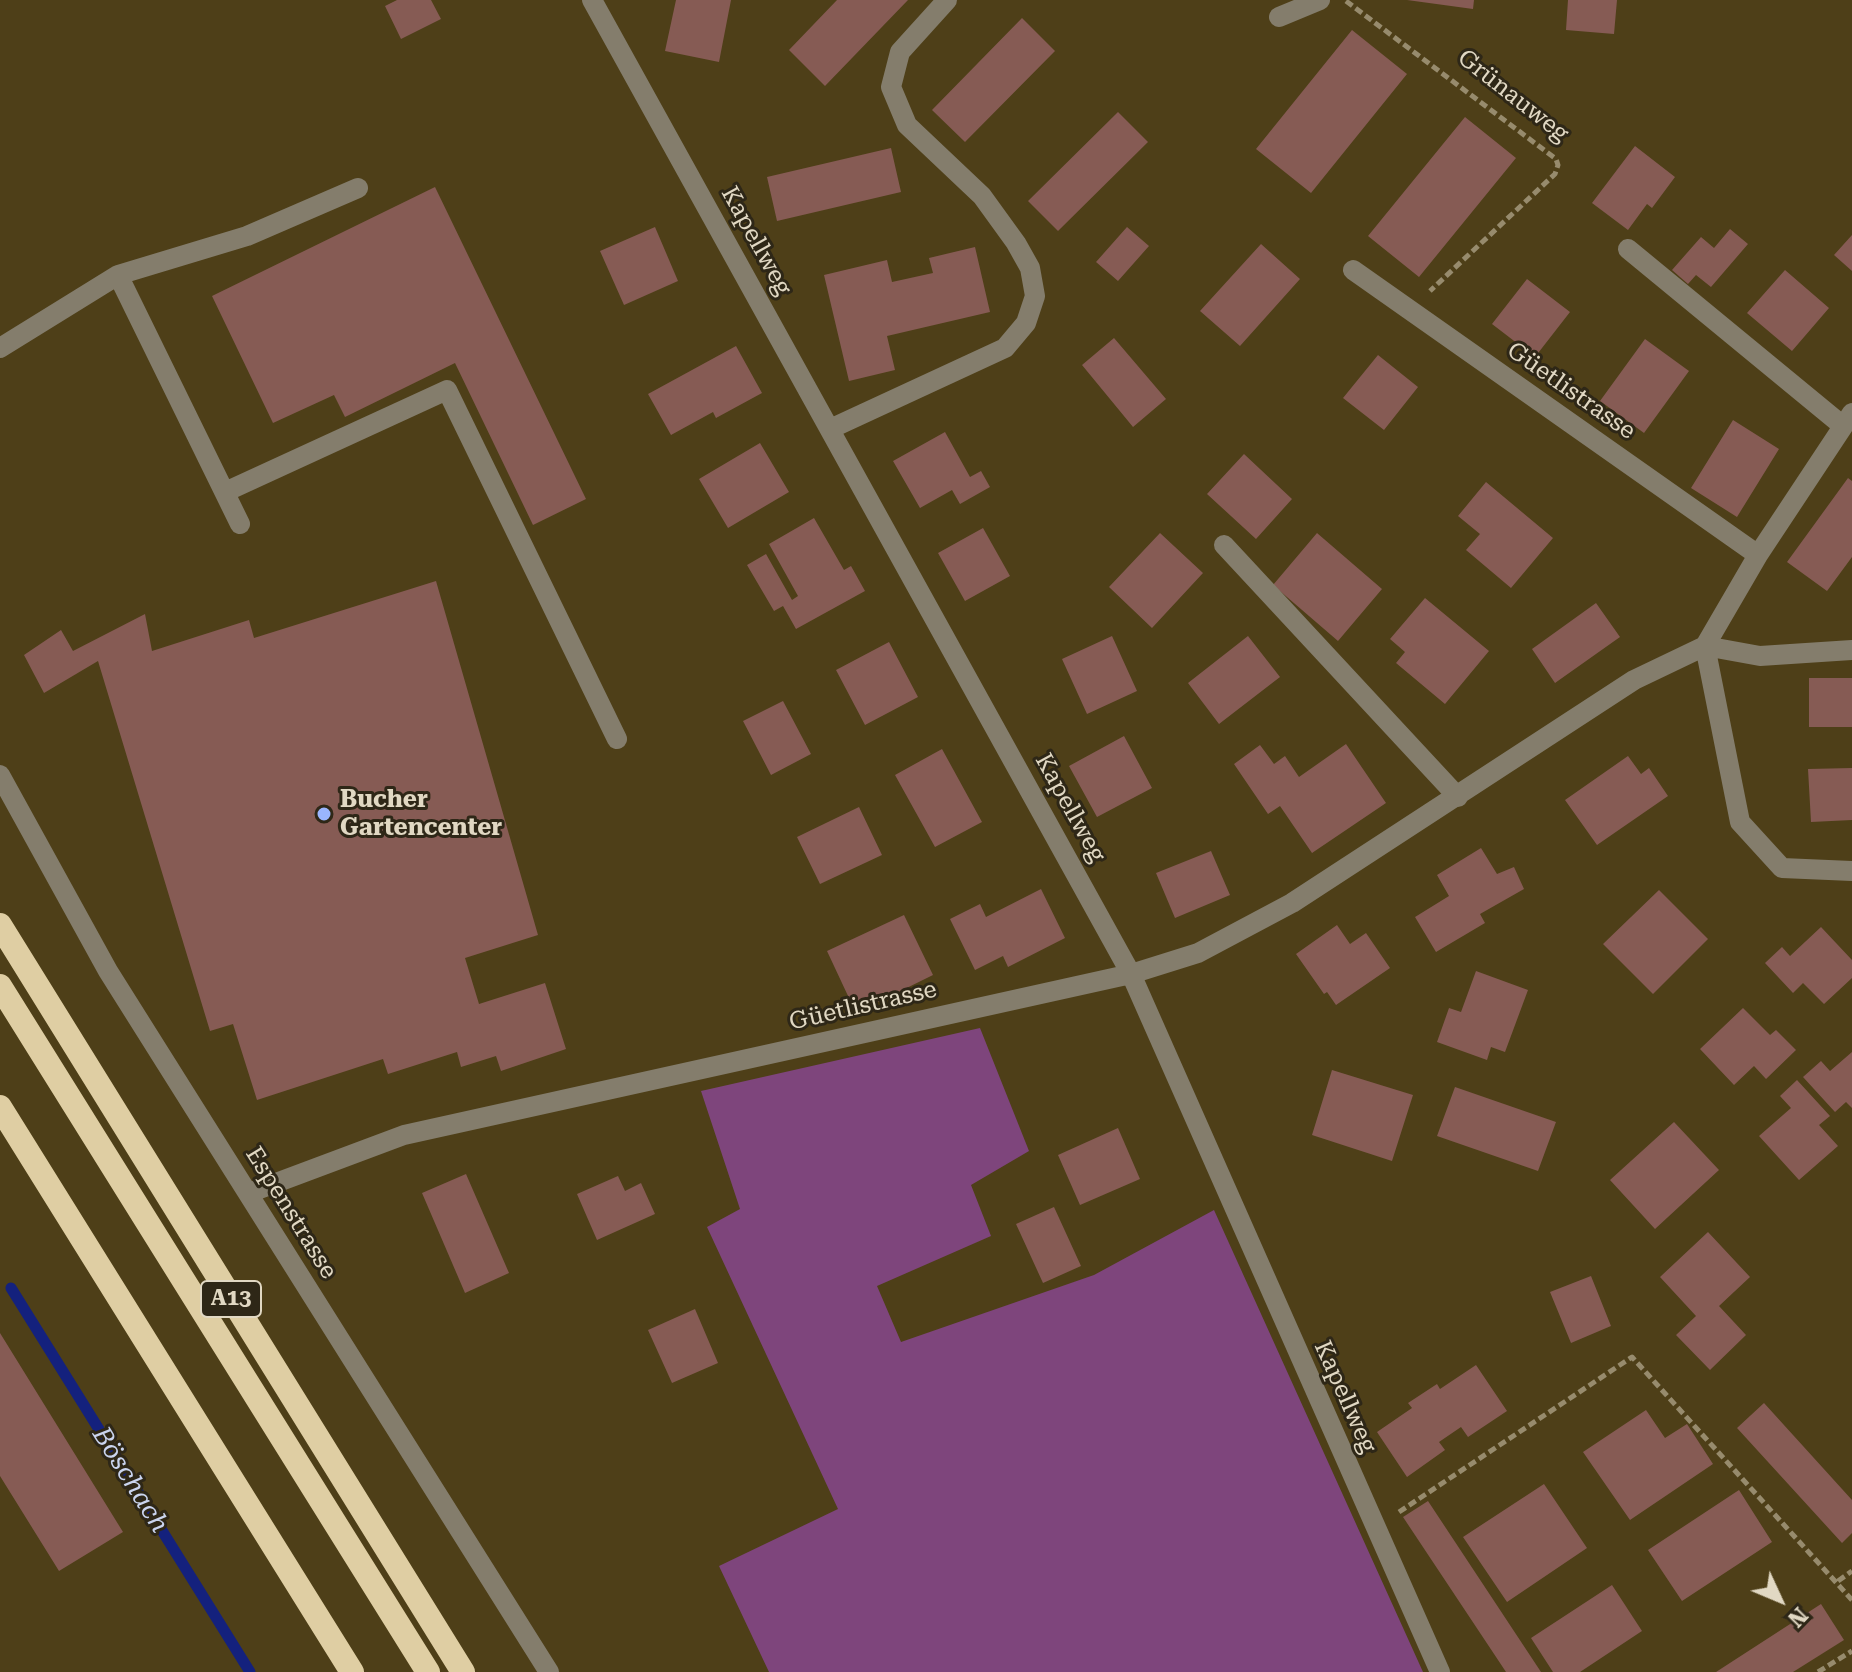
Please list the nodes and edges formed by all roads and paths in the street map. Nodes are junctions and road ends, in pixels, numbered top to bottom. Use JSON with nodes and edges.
{"nodes":[{"id":1,"x":592,"y":0,"type":"edge"},
{"id":2,"x":947,"y":0,"type":"edge"},
{"id":3,"x":1320,"y":0,"type":"edge"},
{"id":4,"x":1345,"y":0,"type":"edge"},
{"id":5,"x":1279,"y":17,"type":"dead end"},
{"id":6,"x":358,"y":188,"type":"dead end"},
{"id":7,"x":1628,"y":249,"type":"dead end"},
{"id":8,"x":1353,"y":270,"type":"dead end"},
{"id":9,"x":118,"y":275,"type":"junction"},
{"id":10,"x":1410,"y":310,"type":"junction"},
{"id":11,"x":0,"y":348,"type":"edge"},
{"id":12,"x":1847,"y":419,"type":"edge"},
{"id":13,"x":830,"y":429,"type":"junction"},
{"id":14,"x":225,"y":492,"type":"junction"},
{"id":15,"x":240,"y":524,"type":"dead end"},
{"id":16,"x":1224,"y":545,"type":"dead end"},
{"id":17,"x":1758,"y":555,"type":"junction"},
{"id":18,"x":1705,"y":646,"type":"junction"},
{"id":19,"x":1852,"y":650,"type":"edge"},
{"id":20,"x":617,"y":739,"type":"dead end"},
{"id":21,"x":0,"y":775,"type":"edge"},
{"id":22,"x":1458,"y":797,"type":"junction"},
{"id":23,"x":1852,"y":871,"type":"edge"},
{"id":24,"x":0,"y":925,"type":"edge"},
{"id":25,"x":1131,"y":974,"type":"junction"},
{"id":26,"x":0,"y":986,"type":"edge"},
{"id":27,"x":0,"y":1107,"type":"edge"},
{"id":28,"x":249,"y":1193,"type":"junction"},
{"id":29,"x":1373,"y":1528,"type":"junction"},
{"id":30,"x":1852,"y":1571,"type":"edge"},
{"id":31,"x":1838,"y":1581,"type":"junction"},
{"id":32,"x":1852,"y":1600,"type":"edge"},
{"id":33,"x":1852,"y":1651,"type":"edge"},
{"id":34,"x":352,"y":1672,"type":"edge"},
{"id":35,"x":428,"y":1672,"type":"edge"},
{"id":36,"x":463,"y":1672,"type":"edge"},
{"id":37,"x":549,"y":1672,"type":"edge"},
{"id":38,"x":1440,"y":1672,"type":"edge"},
{"id":39,"x":1818,"y":1672,"type":"edge"}],
"edges":[{"from":1,"to":13,"type":"street","name":"Kapellweg"},
{"from":2,"to":13,"type":"street"},
{"from":3,"to":5,"type":"street"},
{"from":4,"to":10,"type":"path","name":"Grünauweg"},
{"from":6,"to":9,"type":"street"},
{"from":7,"to":12,"type":"street"},
{"from":8,"to":10,"type":"street","name":"Güetlistrasse"},
{"from":9,"to":11,"type":"street"},
{"from":9,"to":14,"type":"street"},
{"from":10,"to":17,"type":"street","name":"Güetlistrasse"},
{"from":12,"to":17,"type":"street"},
{"from":13,"to":25,"type":"street","name":"Kapellweg"},
{"from":14,"to":15,"type":"street"},
{"from":14,"to":20,"type":"street"},
{"from":16,"to":22,"type":"street"},
{"from":17,"to":18,"type":"street"},
{"from":18,"to":19,"type":"street"},
{"from":18,"to":22,"type":"street","name":"Güetlistrasse"},
{"from":18,"to":23,"type":"street"},
{"from":21,"to":28,"type":"street","name":"Espenstrasse"},
{"from":22,"to":25,"type":"street","name":"Güetlistrasse"},
{"from":24,"to":36,"type":"highway","number":"A13"},
{"from":25,"to":28,"type":"street","name":"Güetlistrasse"},
{"from":25,"to":29,"type":"street","name":"Kapellweg"},
{"from":26,"to":35,"type":"highway","number":"A13"},
{"from":27,"to":34,"type":"highway"},
{"from":28,"to":37,"type":"street","name":"Espenstrasse"},
{"from":29,"to":31,"type":"path"},
{"from":29,"to":38,"type":"street","name":"Kapellweg"},
{"from":30,"to":31,"type":"path"},
{"from":31,"to":32,"type":"path"},
{"from":33,"to":39,"type":"path"}]}
